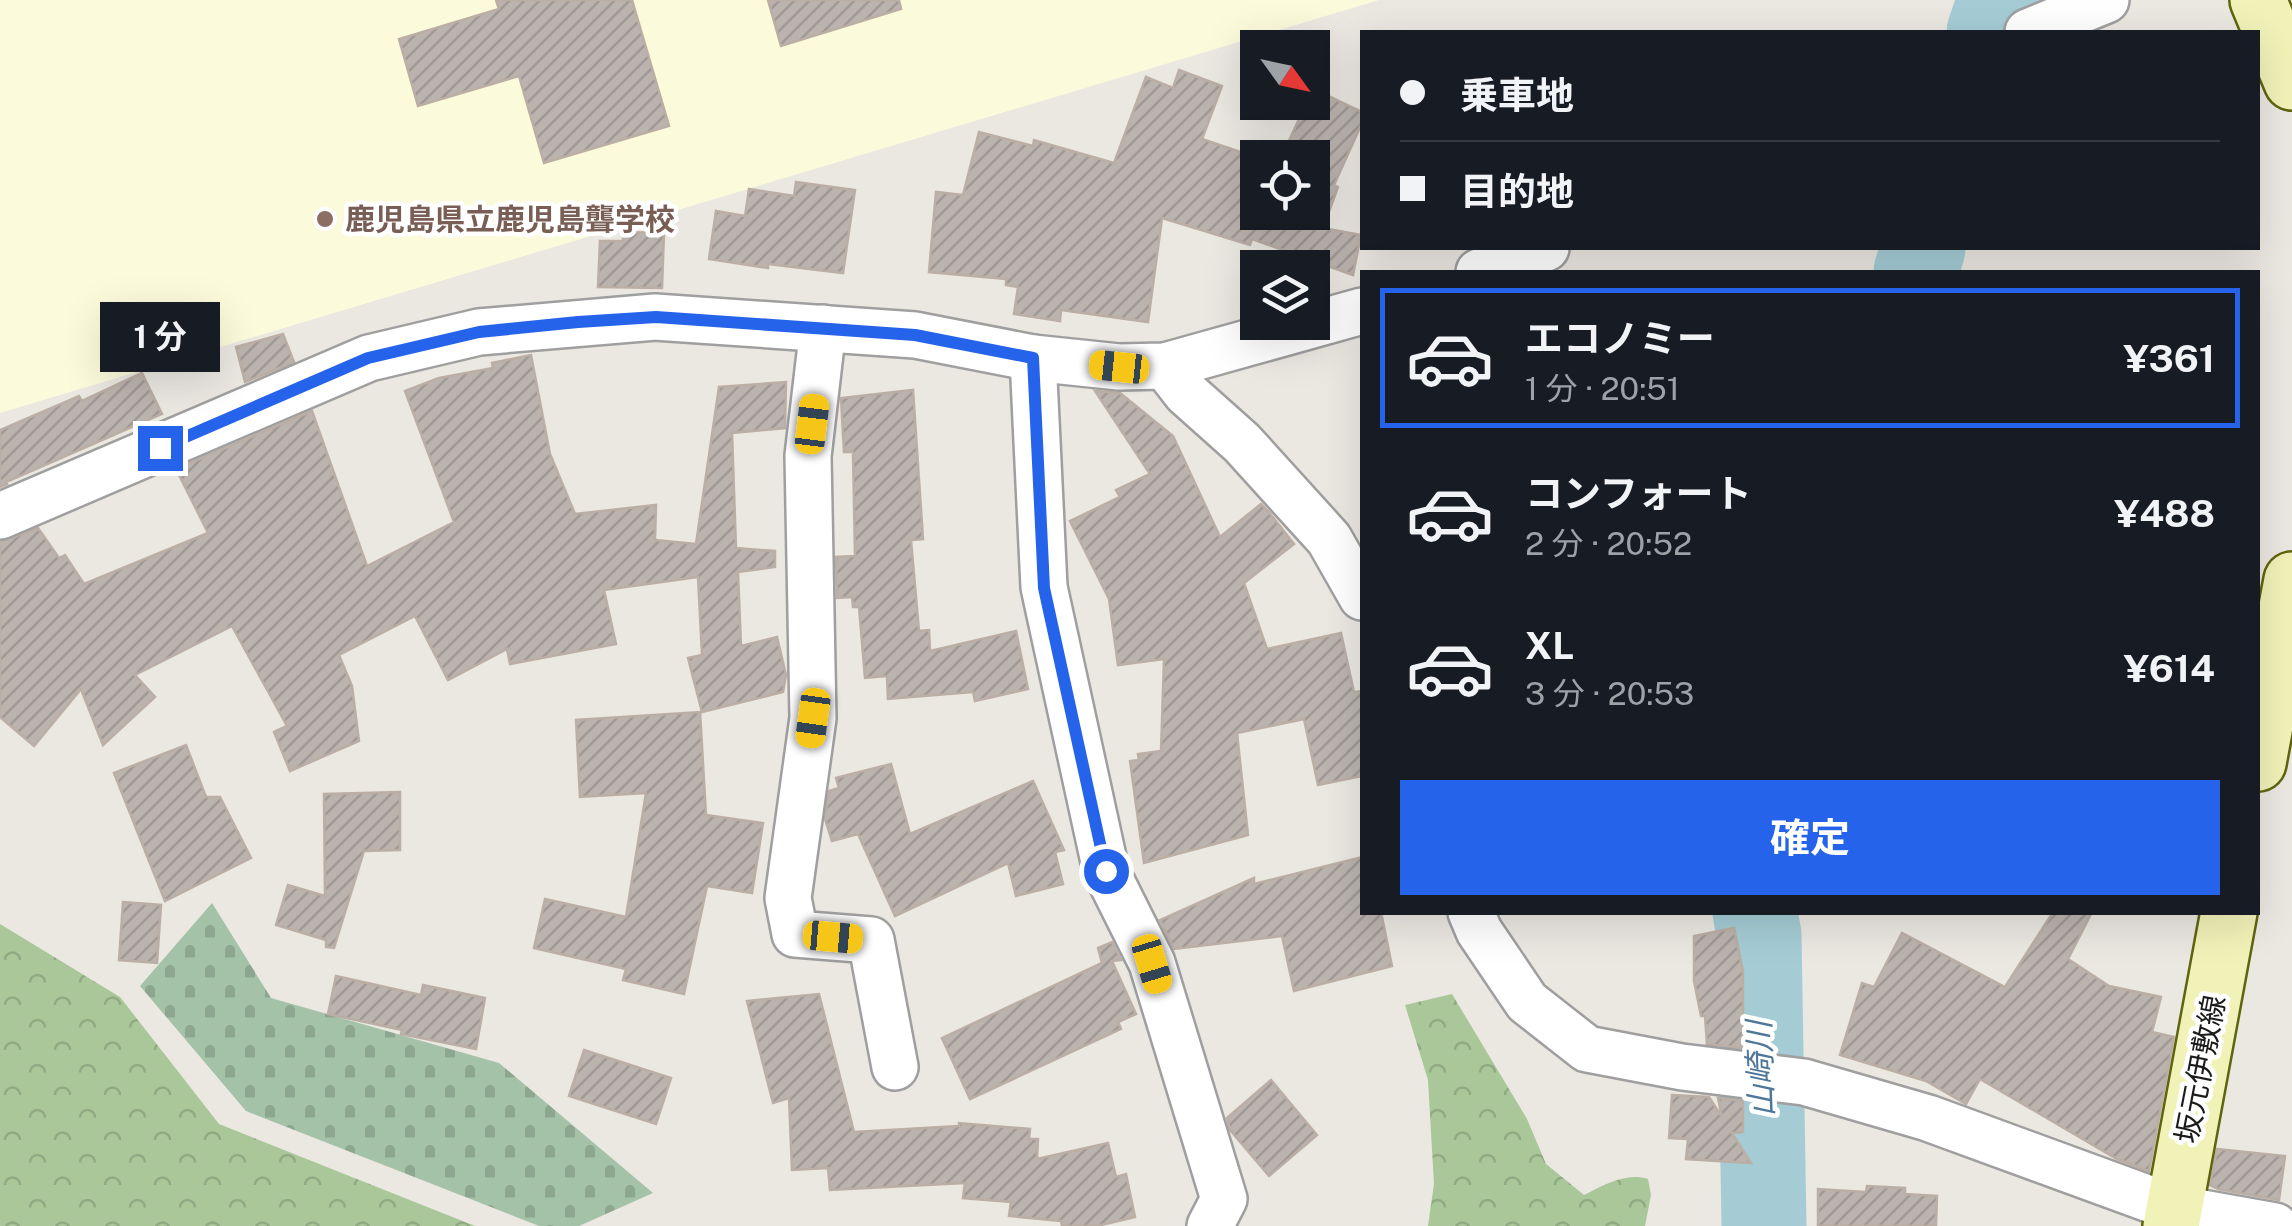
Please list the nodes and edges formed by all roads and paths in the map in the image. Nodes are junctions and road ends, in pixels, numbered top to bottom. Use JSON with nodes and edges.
{"nodes":[{"id":1,"x":2106,"y":0,"type":"edge"},
{"id":2,"x":2258,"y":0,"type":"edge"},
{"id":3,"x":2037,"y":28,"type":"edge"},
{"id":4,"x":2292,"y":82,"type":"edge"},
{"id":5,"x":1540,"y":250,"type":"edge"},
{"id":6,"x":1485,"y":270,"type":"edge"},
{"id":7,"x":1360,"y":312,"type":"edge"},
{"id":8,"x":823,"y":328,"type":"junction"},
{"id":9,"x":1033,"y":358,"type":"junction"},
{"id":10,"x":1165,"y":366,"type":"junction"},
{"id":11,"x":0,"y":516,"type":"edge"},
{"id":12,"x":2292,"y":580,"type":"edge"},
{"id":13,"x":1360,"y":593,"type":"edge"},
{"id":14,"x":2260,"y":752,"type":"edge"},
{"id":15,"x":1471,"y":915,"type":"edge"},
{"id":16,"x":2228,"y":915,"type":"edge"},
{"id":17,"x":895,"y":1067,"type":"dead end"},
{"id":18,"x":2172,"y":1217,"type":"edge"},
{"id":19,"x":1210,"y":1226,"type":"edge"},
{"id":20,"x":2274,"y":1226,"type":"edge"}],
"edges":[{"from":1,"to":3,"type":"street"},
{"from":2,"to":4,"type":"main road"},
{"from":5,"to":6,"type":"street"},
{"from":7,"to":10,"type":"street"},
{"from":8,"to":9,"type":"street"},
{"from":8,"to":11,"type":"street"},
{"from":8,"to":17,"type":"street"},
{"from":9,"to":10,"type":"street"},
{"from":9,"to":19,"type":"street"},
{"from":10,"to":13,"type":"street"},
{"from":12,"to":14,"type":"main road"},
{"from":15,"to":18,"type":"street"},
{"from":16,"to":18,"type":"main road","name":"坂元伊敷線"},
{"from":18,"to":20,"type":"street"}]}
